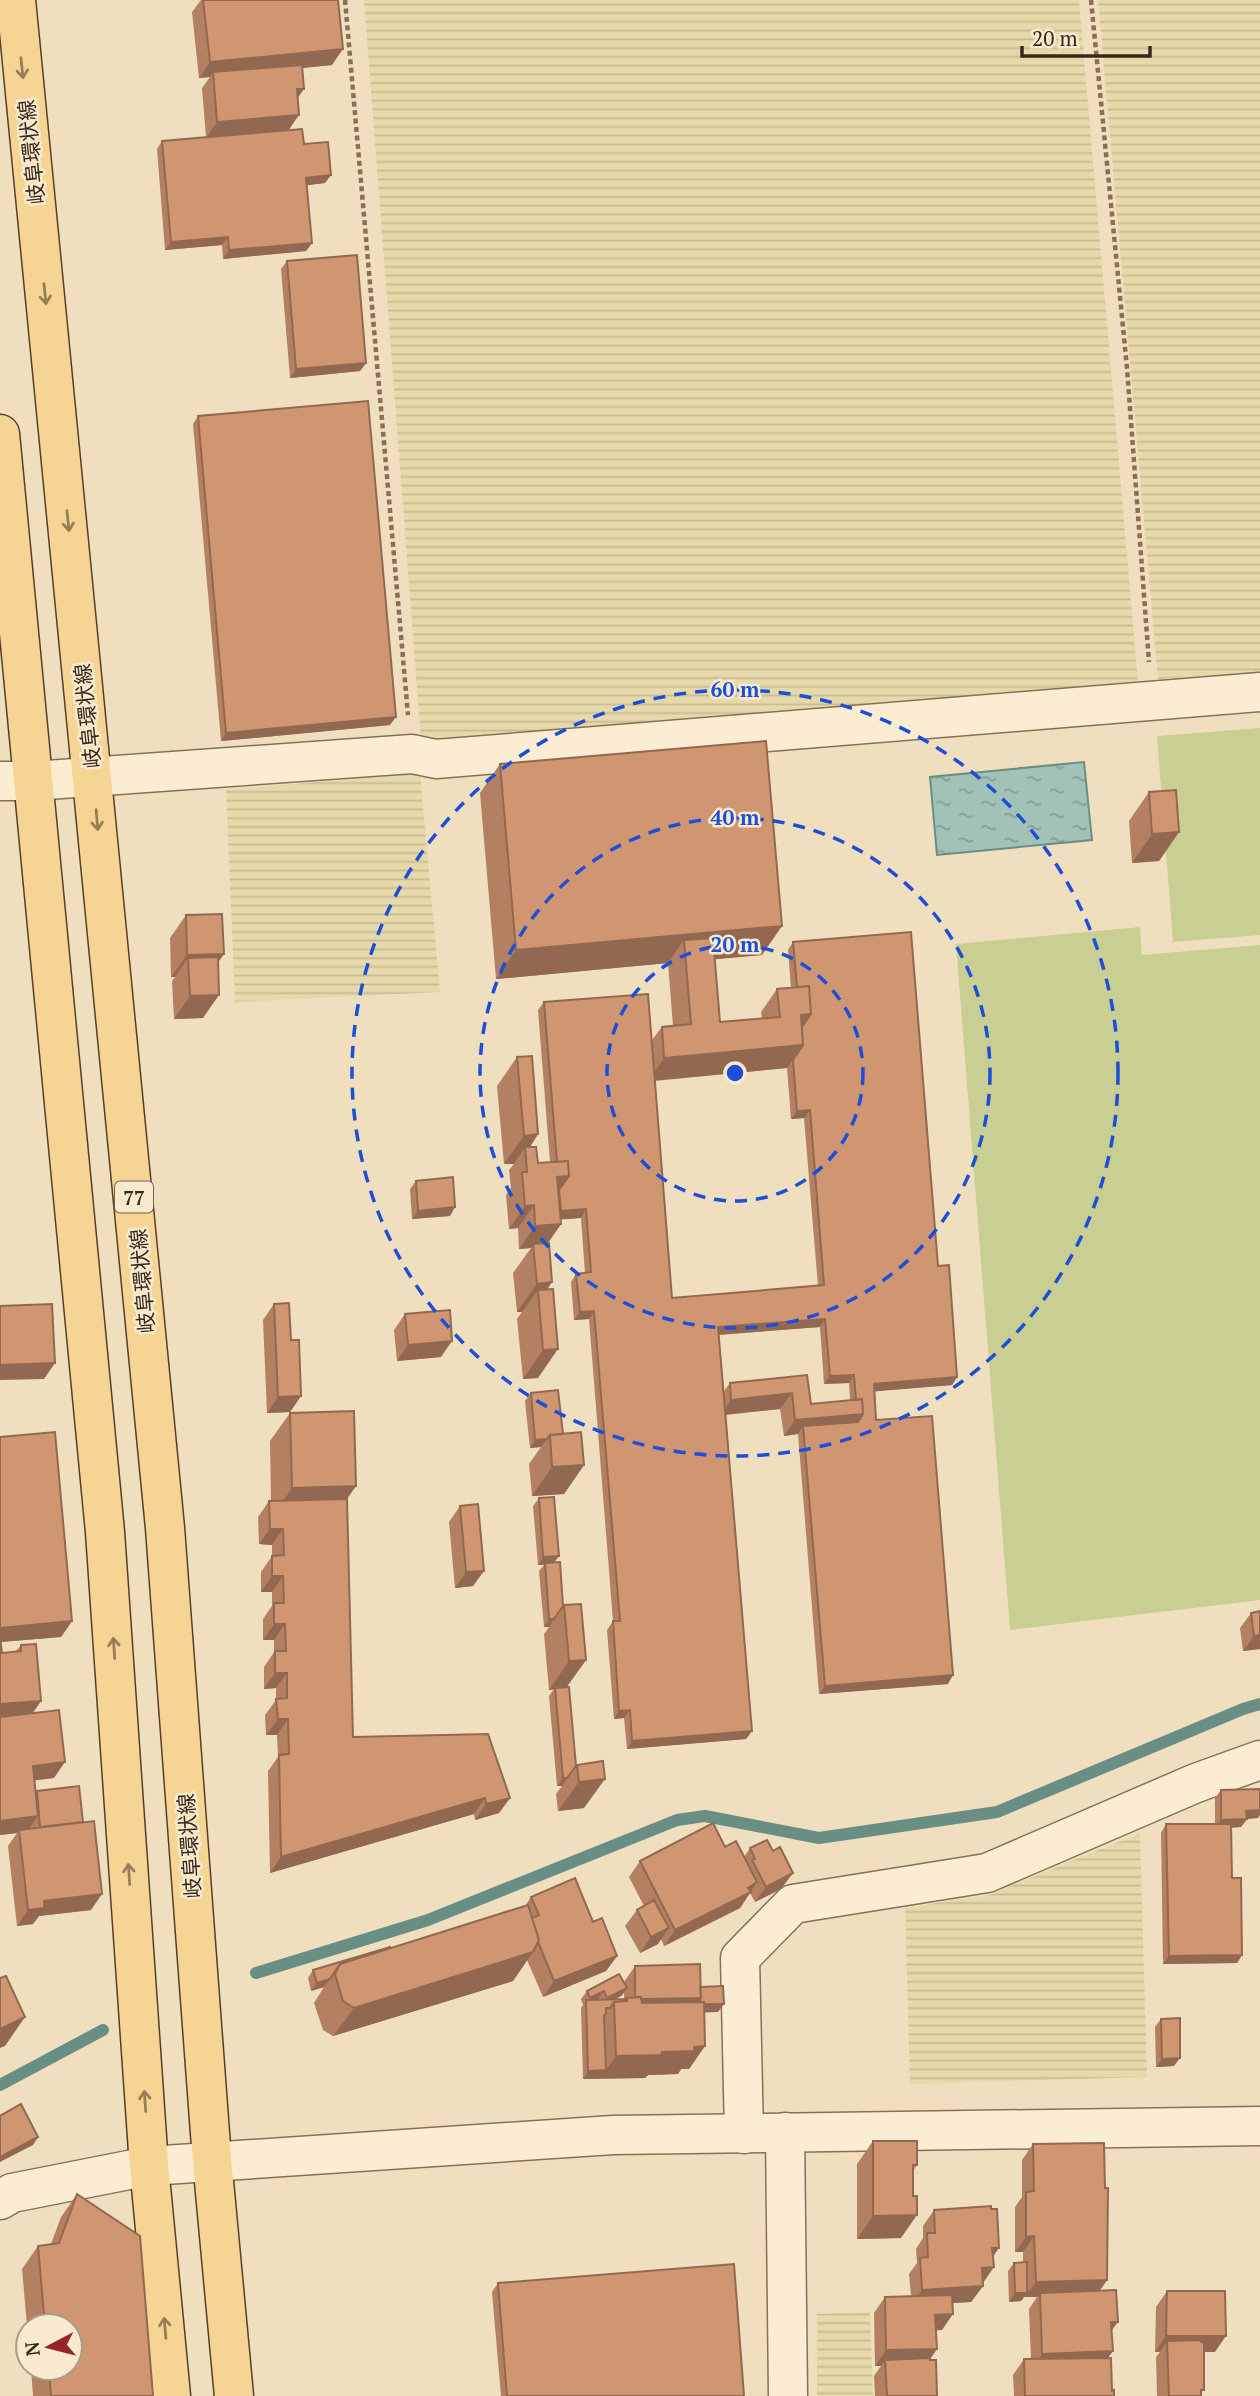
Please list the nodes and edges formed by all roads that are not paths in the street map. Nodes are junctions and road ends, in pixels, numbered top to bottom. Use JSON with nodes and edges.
{"nodes":[{"id":1,"x":16,"y":0,"type":"edge"},
{"id":2,"x":0,"y":434,"type":"edge"},
{"id":3,"x":1260,"y":692,"type":"edge"},
{"id":4,"x":93,"y":776,"type":"junction"},
{"id":5,"x":13,"y":781,"type":"edge"},
{"id":6,"x":1260,"y":1760,"type":"edge"},
{"id":7,"x":1260,"y":2126,"type":"edge"},
{"id":8,"x":785,"y":2132,"type":"junction"},
{"id":9,"x":744,"y":2134,"type":"junction"},
{"id":10,"x":212,"y":2160,"type":"junction"},
{"id":11,"x":149,"y":2166,"type":"junction"},
{"id":12,"x":0,"y":2200,"type":"edge"},
{"id":13,"x":171,"y":2396,"type":"edge"},
{"id":14,"x":234,"y":2396,"type":"edge"},
{"id":15,"x":788,"y":2396,"type":"edge"}],
"edges":[{"from":1,"to":4,"type":"main road","name":"岐阜環状線","number":"77","one_way":true},
{"from":2,"to":5,"type":"main road"},
{"from":3,"to":4,"type":"street"},
{"from":4,"to":5,"type":"street"},
{"from":4,"to":10,"type":"main road","name":"岐阜環状線","number":"77","one_way":true},
{"from":11,"to":5,"type":"main road","one_way":true},
{"from":6,"to":9,"type":"street"},
{"from":7,"to":8,"type":"street"},
{"from":8,"to":9,"type":"street"},
{"from":8,"to":15,"type":"street"},
{"from":9,"to":10,"type":"street"},
{"from":10,"to":11,"type":"street"},
{"from":10,"to":14,"type":"main road","name":"岐阜環状線","number":"77"},
{"from":11,"to":12,"type":"street"},
{"from":13,"to":11,"type":"main road","one_way":true}]}
